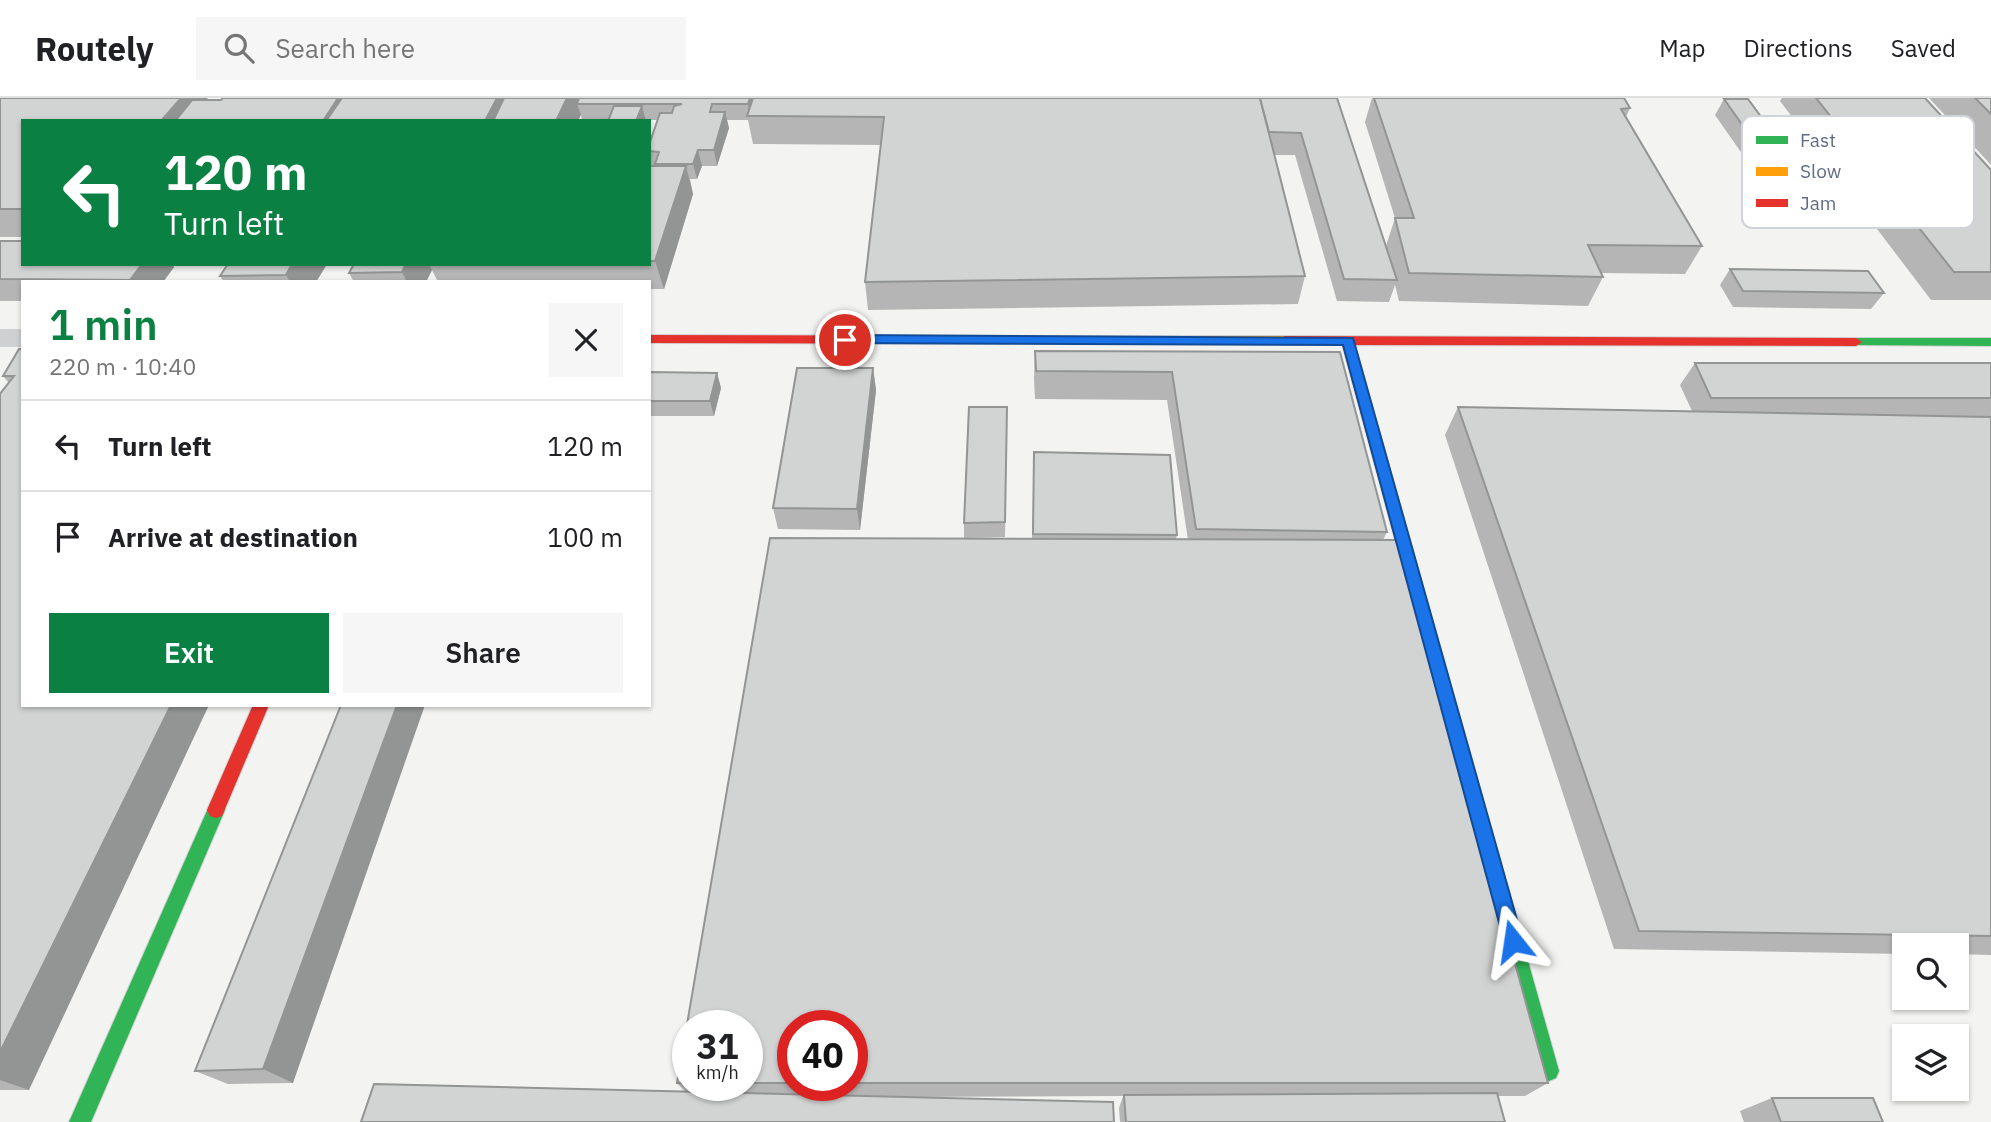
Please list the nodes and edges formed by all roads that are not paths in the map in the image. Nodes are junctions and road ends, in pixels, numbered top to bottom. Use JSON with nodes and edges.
{"nodes":[{"id":1,"x":0,"y":338,"type":"edge"},
{"id":2,"x":21,"y":338,"type":"edge"},
{"id":3,"x":651,"y":339,"type":"edge"},
{"id":4,"x":1348,"y":341,"type":"junction"},
{"id":5,"x":1991,"y":342,"type":"edge"},
{"id":6,"x":260,"y":707,"type":"edge"},
{"id":7,"x":1549,"y":1071,"type":"dead end"},
{"id":8,"x":80,"y":1122,"type":"edge"}],
"edges":[{"from":1,"to":2,"type":"street"},
{"from":3,"to":4,"type":"street"},
{"from":4,"to":5,"type":"street"},
{"from":4,"to":7,"type":"street"},
{"from":6,"to":8,"type":"street"}]}
